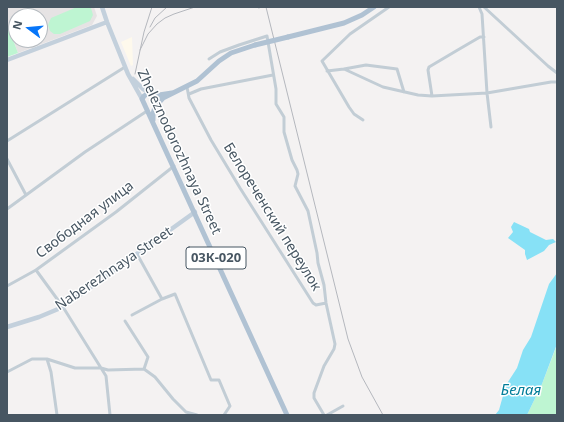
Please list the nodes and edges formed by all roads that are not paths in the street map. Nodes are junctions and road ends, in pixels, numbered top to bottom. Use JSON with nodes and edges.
{"nodes":[{"id":1,"x":102,"y":7,"type":"edge"},
{"id":2,"x":374,"y":7,"type":"edge"},
{"id":3,"x":389,"y":7,"type":"edge"},
{"id":4,"x":479,"y":7,"type":"edge"},
{"id":5,"x":484,"y":7,"type":"edge"},
{"id":6,"x":362,"y":15,"type":"junction"},
{"id":7,"x":107,"y":22,"type":"junction"},
{"id":8,"x":367,"y":22,"type":"junction"},
{"id":9,"x":484,"y":37,"type":"junction"},
{"id":10,"x":209,"y":59,"type":"dead end"},
{"id":11,"x":7,"y":60,"type":"edge"},
{"id":12,"x":125,"y":67,"type":"junction"},
{"id":13,"x":344,"y":69,"type":"junction"},
{"id":14,"x":327,"y":71,"type":"junction"},
{"id":15,"x":557,"y":73,"type":"edge"},
{"id":16,"x":273,"y":76,"type":"junction"},
{"id":17,"x":557,"y":82,"type":"edge"},
{"id":18,"x":187,"y":87,"type":"junction"},
{"id":19,"x":404,"y":92,"type":"junction"},
{"id":20,"x":487,"y":93,"type":"junction"},
{"id":21,"x":172,"y":94,"type":"junction"},
{"id":22,"x":189,"y":94,"type":"junction"},
{"id":23,"x":156,"y":95,"type":"junction"},
{"id":24,"x":432,"y":96,"type":"junction"},
{"id":25,"x":163,"y":98,"type":"junction"},
{"id":26,"x":143,"y":101,"type":"junction"},
{"id":27,"x":147,"y":110,"type":"junction"},
{"id":28,"x":363,"y":120,"type":"dead end"},
{"id":29,"x":155,"y":125,"type":"junction"},
{"id":30,"x":491,"y":127,"type":"dead end"},
{"id":31,"x":7,"y":141,"type":"edge"},
{"id":32,"x":7,"y":159,"type":"edge"},
{"id":33,"x":174,"y":166,"type":"junction"},
{"id":34,"x":26,"y":195,"type":"junction"},
{"id":35,"x":7,"y":209,"type":"edge"},
{"id":36,"x":195,"y":212,"type":"junction"},
{"id":37,"x":137,"y":254,"type":"junction"},
{"id":38,"x":36,"y":270,"type":"junction"},
{"id":39,"x":7,"y":286,"type":"edge"},
{"id":40,"x":162,"y":299,"type":"junction"},
{"id":41,"x":326,"y":303,"type":"junction"},
{"id":42,"x":63,"y":307,"type":"junction"},
{"id":43,"x":132,"y":315,"type":"dead end"},
{"id":44,"x":124,"y":322,"type":"dead end"},
{"id":45,"x":7,"y":327,"type":"edge"},
{"id":46,"x":47,"y":359,"type":"junction"},
{"id":47,"x":101,"y":368,"type":"junction"},
{"id":48,"x":144,"y":369,"type":"junction"},
{"id":49,"x":7,"y":372,"type":"edge"},
{"id":50,"x":343,"y":406,"type":"dead end"},
{"id":51,"x":57,"y":415,"type":"edge"},
{"id":52,"x":110,"y":415,"type":"edge"},
{"id":53,"x":197,"y":415,"type":"edge"},
{"id":54,"x":224,"y":415,"type":"edge"},
{"id":55,"x":287,"y":415,"type":"edge"},
{"id":56,"x":325,"y":415,"type":"edge"}],
"edges":[{"from":1,"to":7,"type":"street","name":"Zheleznodorozhnaya Street"},
{"from":2,"to":6,"type":"main road"},
{"from":3,"to":8,"type":"street"},
{"from":4,"to":9,"type":"street"},
{"from":5,"to":15,"type":"street"},
{"from":6,"to":8,"type":"street"},
{"from":6,"to":18,"type":"main road","bridge":true},
{"from":7,"to":11,"type":"street"},
{"from":7,"to":12,"type":"street","name":"Zheleznodorozhnaya Street"},
{"from":8,"to":14,"type":"street"},
{"from":9,"to":20,"type":"street"},
{"from":9,"to":24,"type":"street"},
{"from":10,"to":16,"type":"street"},
{"from":12,"to":23,"type":"street"},
{"from":12,"to":26,"type":"street","name":"Zheleznodorozhnaya Street"},
{"from":12,"to":31,"type":"street"},
{"from":13,"to":14,"type":"street"},
{"from":13,"to":19,"type":"street"},
{"from":13,"to":19,"type":"street"},
{"from":14,"to":28,"type":"street"},
{"from":16,"to":22,"type":"street"},
{"from":16,"to":41,"type":"street"},
{"from":17,"to":20,"type":"street"},
{"from":18,"to":21,"type":"main road"},
{"from":18,"to":22,"type":"street","name":"Белореченский переулок"},
{"from":19,"to":24,"type":"street"},
{"from":20,"to":24,"type":"street"},
{"from":20,"to":30,"type":"street"},
{"from":21,"to":23,"type":"main road"},
{"from":21,"to":25,"type":"main road"},
{"from":22,"to":41,"type":"street","name":"Белореченский переулок"},
{"from":23,"to":26,"type":"main road"},
{"from":25,"to":26,"type":"main road"},
{"from":25,"to":29,"type":"main road"},
{"from":26,"to":27,"type":"main road","name":"Zheleznodorozhnaya Street","number":"03К-020"},
{"from":27,"to":29,"type":"main road","name":"Zheleznodorozhnaya Street","number":"03К-020"},
{"from":27,"to":34,"type":"street"},
{"from":29,"to":33,"type":"main road","name":"Zheleznodorozhnaya Street","number":"03К-020"},
{"from":32,"to":34,"type":"street"},
{"from":33,"to":36,"type":"main road","name":"Zheleznodorozhnaya Street","number":"03К-020"},
{"from":33,"to":38,"type":"street","name":"Свободная улица"},
{"from":34,"to":35,"type":"street"},
{"from":36,"to":37,"type":"street","name":"Naberezhnaya Street"},
{"from":36,"to":55,"type":"main road","name":"Zheleznodorozhnaya Street","number":"03К-020"},
{"from":37,"to":40,"type":"street"},
{"from":37,"to":42,"type":"street","name":"Naberezhnaya Street"},
{"from":38,"to":39,"type":"street","name":"Свободная улица"},
{"from":38,"to":42,"type":"street"},
{"from":40,"to":43,"type":"street"},
{"from":40,"to":54,"type":"street"},
{"from":41,"to":56,"type":"street","name":"Белореченский переулок"},
{"from":42,"to":45,"type":"street","name":"Naberezhnaya Street"},
{"from":42,"to":47,"type":"street"},
{"from":44,"to":48,"type":"street"},
{"from":46,"to":47,"type":"street"},
{"from":46,"to":49,"type":"street"},
{"from":46,"to":51,"type":"street"},
{"from":47,"to":48,"type":"street"},
{"from":47,"to":52,"type":"street"},
{"from":48,"to":53,"type":"street"},
{"from":50,"to":56,"type":"street"}]}
